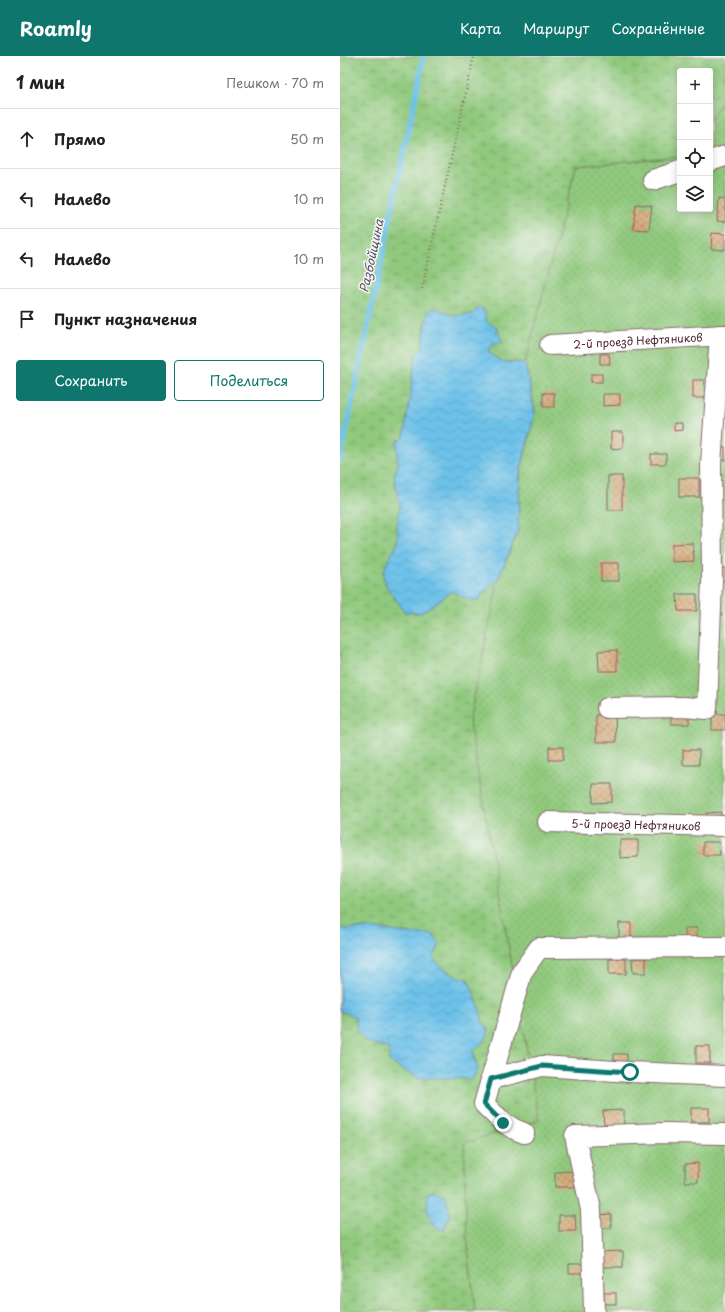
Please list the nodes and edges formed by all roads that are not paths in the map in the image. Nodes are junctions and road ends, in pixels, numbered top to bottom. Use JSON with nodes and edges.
{"nodes":[{"id":1,"x":725,"y":156,"type":"edge"},
{"id":2,"x":713,"y":161,"type":"edge"},
{"id":3,"x":677,"y":172,"type":"edge"},
{"id":4,"x":653,"y":180,"type":"dead end"},
{"id":5,"x":722,"y":335,"type":"edge"},
{"id":6,"x":550,"y":345,"type":"dead end"},
{"id":7,"x":607,"y":708,"type":"dead end"},
{"id":8,"x":548,"y":822,"type":"dead end"},
{"id":9,"x":725,"y":826,"type":"edge"},
{"id":10,"x":725,"y":947,"type":"edge"},
{"id":11,"x":725,"y":1076,"type":"edge"},
{"id":12,"x":491,"y":1079,"type":"junction"},
{"id":13,"x":524,"y":1133,"type":"dead end"},
{"id":14,"x":725,"y":1134,"type":"edge"},
{"id":15,"x":594,"y":1311,"type":"dead end"}],
"edges":[{"from":1,"to":2,"type":"street"},
{"from":3,"to":4,"type":"street"},
{"from":5,"to":6,"type":"street","name":"2-й проезд Нефтяников"},
{"from":5,"to":7,"type":"street"},
{"from":8,"to":9,"type":"street","name":"5-й проезд Нефтяников"},
{"from":10,"to":12,"type":"street"},
{"from":11,"to":12,"type":"street"},
{"from":12,"to":13,"type":"street"},
{"from":14,"to":15,"type":"street"}]}
